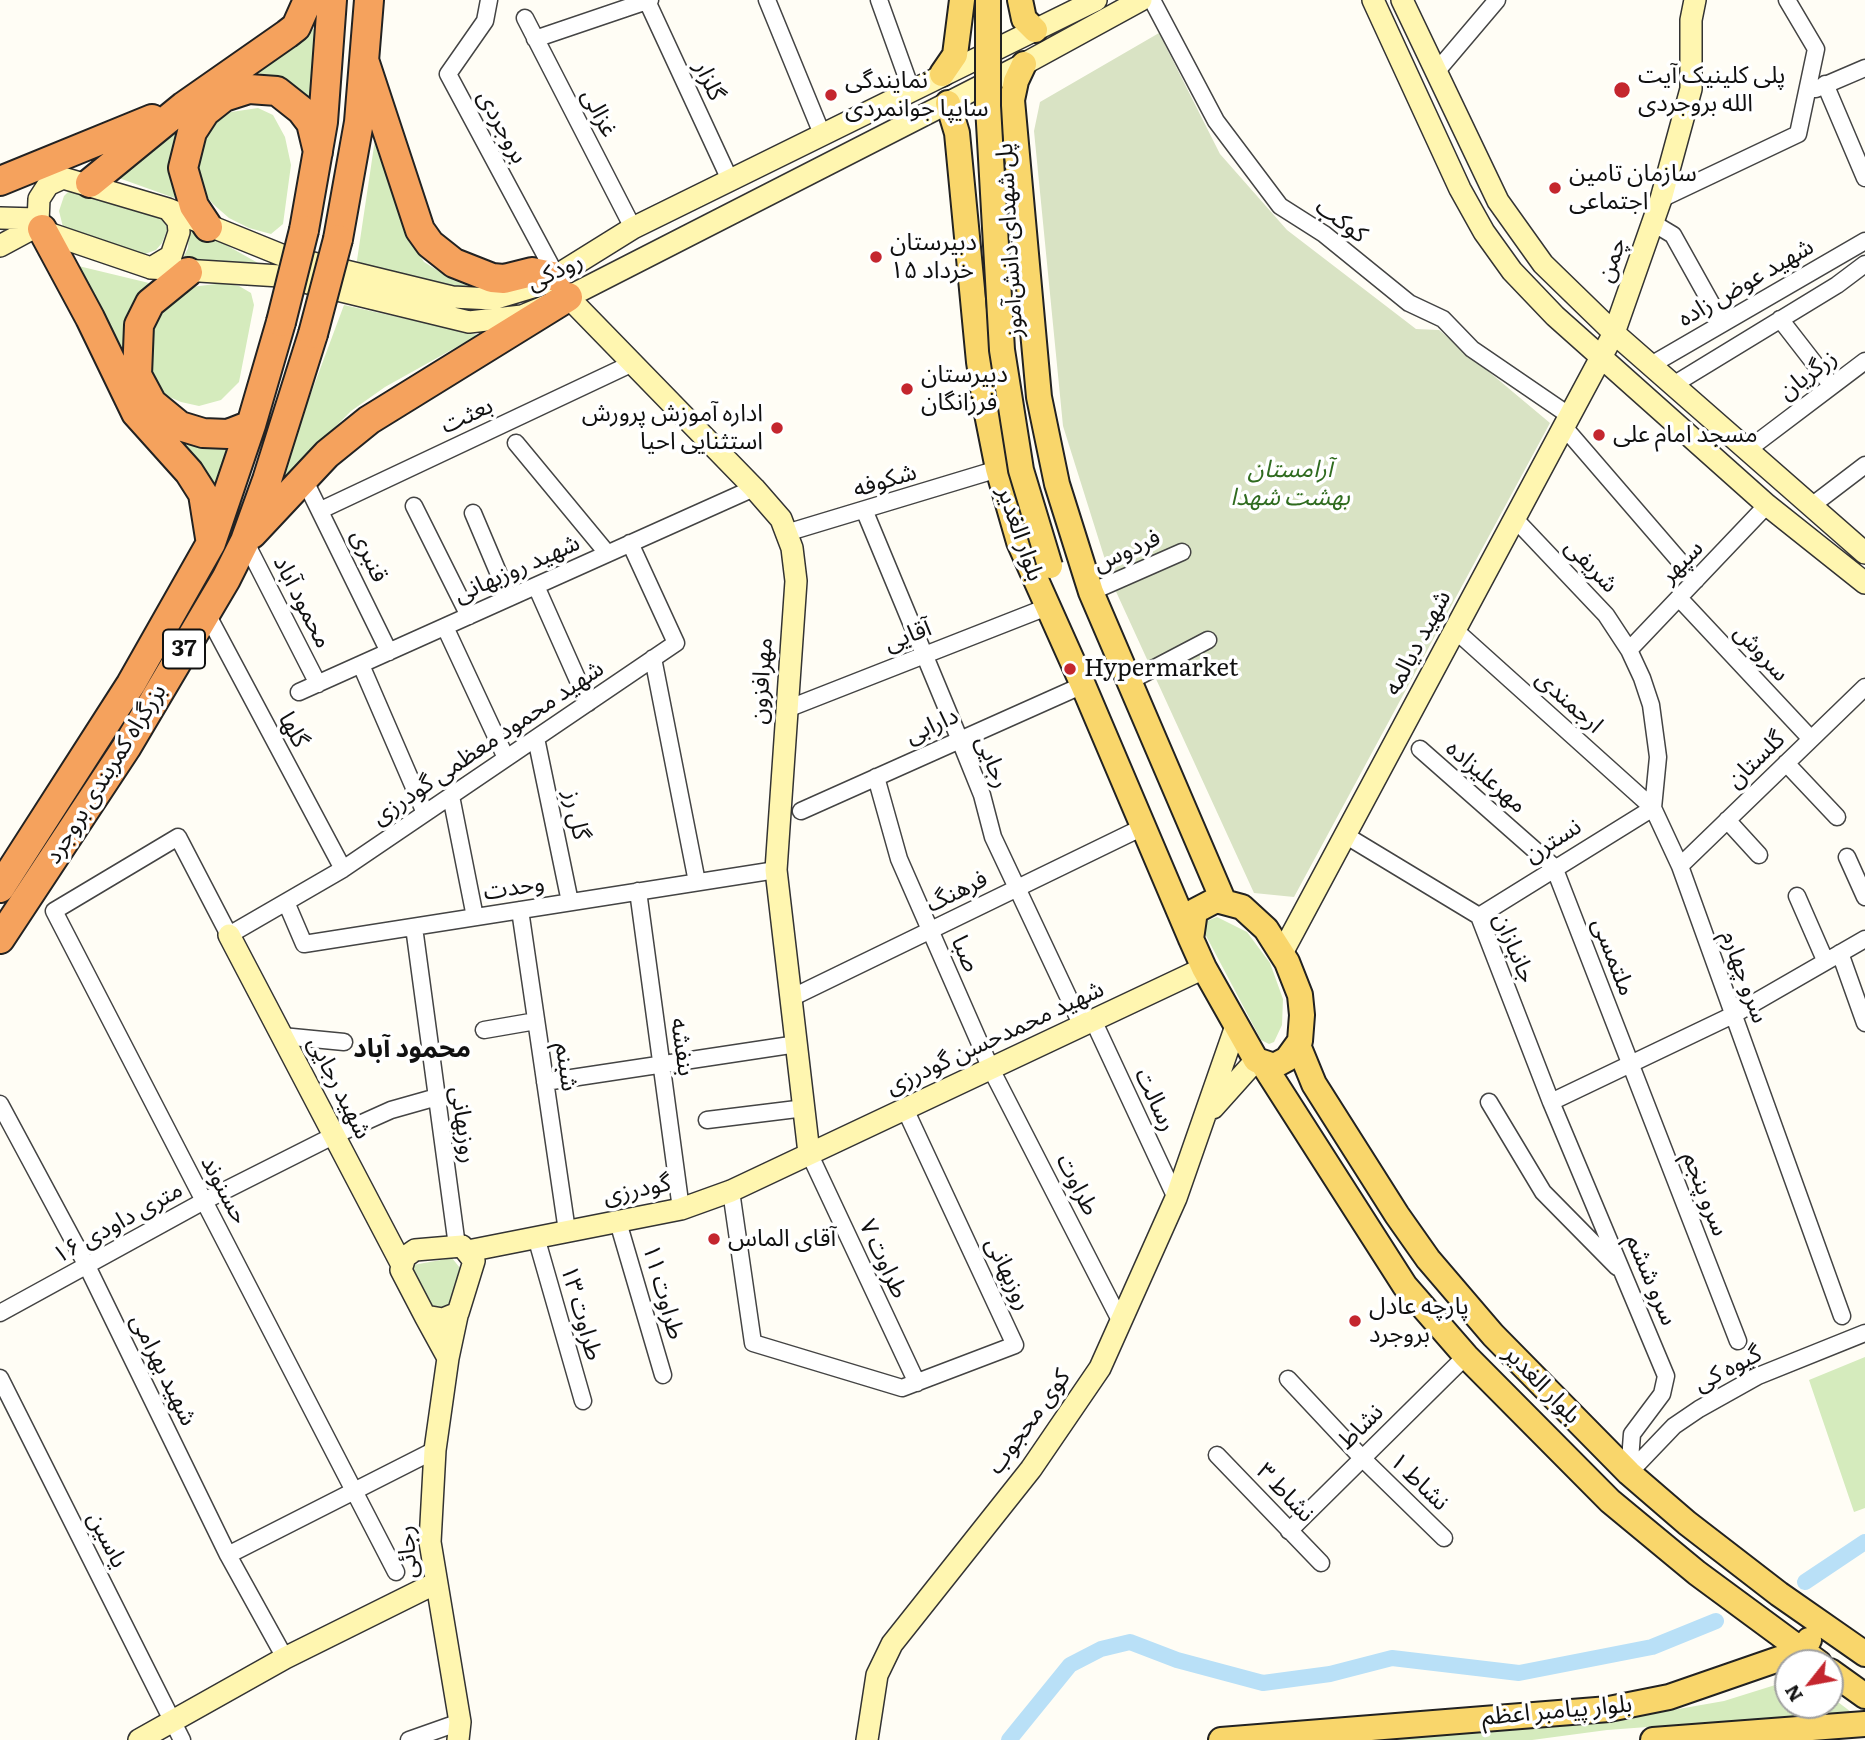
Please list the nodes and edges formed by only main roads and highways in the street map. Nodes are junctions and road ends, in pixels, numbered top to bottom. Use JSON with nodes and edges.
{"nodes":[{"id":1,"x":308,"y":0,"type":"edge"},
{"id":2,"x":332,"y":0,"type":"edge"},
{"id":3,"x":369,"y":0,"type":"edge"},
{"id":4,"x":962,"y":0,"type":"edge"},
{"id":5,"x":988,"y":0,"type":"edge"},
{"id":6,"x":1001,"y":0,"type":"edge"},
{"id":7,"x":1020,"y":0,"type":"edge"},
{"id":8,"x":1035,"y":30,"type":"road end"},
{"id":9,"x":365,"y":62,"type":"junction"},
{"id":10,"x":1024,"y":64,"type":"road end"},
{"id":11,"x":942,"y":74,"type":"road end"},
{"id":12,"x":948,"y":103,"type":"road end"},
{"id":13,"x":184,"y":106,"type":"junction"},
{"id":14,"x":318,"y":152,"type":"junction"},
{"id":15,"x":0,"y":181,"type":"edge"},
{"id":16,"x":90,"y":183,"type":"road end"},
{"id":17,"x":39,"y":224,"type":"road end"},
{"id":18,"x":208,"y":227,"type":"road end"},
{"id":19,"x":188,"y":272,"type":"road end"},
{"id":20,"x":251,"y":425,"type":"junction"},
{"id":21,"x":245,"y":541,"type":"junction"},
{"id":22,"x":211,"y":543,"type":"junction"},
{"id":23,"x":1056,"y":563,"type":"junction"},
{"id":24,"x":1088,"y":583,"type":"junction"},
{"id":25,"x":1044,"y":600,"type":"junction"},
{"id":26,"x":0,"y":888,"type":"edge"},
{"id":27,"x":1223,"y":900,"type":"junction"},
{"id":28,"x":0,"y":939,"type":"edge"},
{"id":29,"x":1191,"y":939,"type":"junction"},
{"id":30,"x":1298,"y":1045,"type":"junction"},
{"id":31,"x":1260,"y":1062,"type":"junction"},
{"id":32,"x":1820,"y":1623,"type":"junction"},
{"id":33,"x":1800,"y":1649,"type":"edge"},
{"id":34,"x":1813,"y":1649,"type":"edge"},
{"id":35,"x":1865,"y":1654,"type":"edge"},
{"id":36,"x":1774,"y":1667,"type":"edge"},
{"id":37,"x":1844,"y":1681,"type":"edge"},
{"id":38,"x":1865,"y":1696,"type":"edge"},
{"id":39,"x":1865,"y":1724,"type":"edge"},
{"id":40,"x":1220,"y":1740,"type":"edge"},
{"id":41,"x":1653,"y":1740,"type":"edge"}],
"edges":[{"from":1,"to":13,"type":"highway"},
{"from":2,"to":14,"type":"highway","number":"37"},
{"from":3,"to":9,"type":"highway","number":"37"},
{"from":4,"to":11,"type":"main road"},
{"from":5,"to":23,"type":"main road","name":"پل شهدای دانش‌آموز","bridge":true},
{"from":6,"to":23,"type":"main road","name":"پل شهدای دانش‌آموز"},
{"from":7,"to":8,"type":"main road"},
{"from":9,"to":21,"type":"highway","name":"بزرگراه کمربندی بروجرد","number":"37","bridge":true},
{"from":9,"to":21,"type":"highway"},
{"from":10,"to":24,"type":"main road","name":"بلوار الغدیر"},
{"from":12,"to":25,"type":"main road","name":"بلوار الغدیر"},
{"from":13,"to":15,"type":"highway"},
{"from":13,"to":16,"type":"highway"},
{"from":14,"to":18,"type":"highway"},
{"from":14,"to":20,"type":"highway","name":"بزرگراه کمربندی بروجرد","number":"37","bridge":true},
{"from":17,"to":22,"type":"highway"},
{"from":19,"to":20,"type":"highway"},
{"from":20,"to":22,"type":"highway","name":"بزرگراه کمربندی بروجرد","number":"37"},
{"from":21,"to":28,"type":"highway","name":"بزرگراه کمربندی بروجرد","number":"37"},
{"from":22,"to":26,"type":"highway","name":"بزرگراه کمربندی بروجرد","number":"37"},
{"from":23,"to":24,"type":"main road"},
{"from":23,"to":25,"type":"main road"},
{"from":24,"to":27,"type":"main road","name":"بلوار الغدیر"},
{"from":25,"to":29,"type":"main road","name":"بلوار الغدیر"},
{"from":27,"to":29,"type":"main road"},
{"from":27,"to":30,"type":"main road"},
{"from":29,"to":31,"type":"main road","name":"بلوار الغدیر"},
{"from":30,"to":31,"type":"main road"},
{"from":30,"to":32,"type":"main road","name":"بلوار الغدیر"},
{"from":31,"to":33,"type":"main road","name":"بلوار الغدیر"},
{"from":32,"to":34,"type":"main road"},
{"from":32,"to":35,"type":"main road","name":"بلوار الغدیر"},
{"from":36,"to":40,"type":"main road","name":"بلوار پیامبر اعظم"},
{"from":37,"to":38,"type":"main road"},
{"from":39,"to":41,"type":"main road","name":"بلوار پیامبر اعظم"}]}
